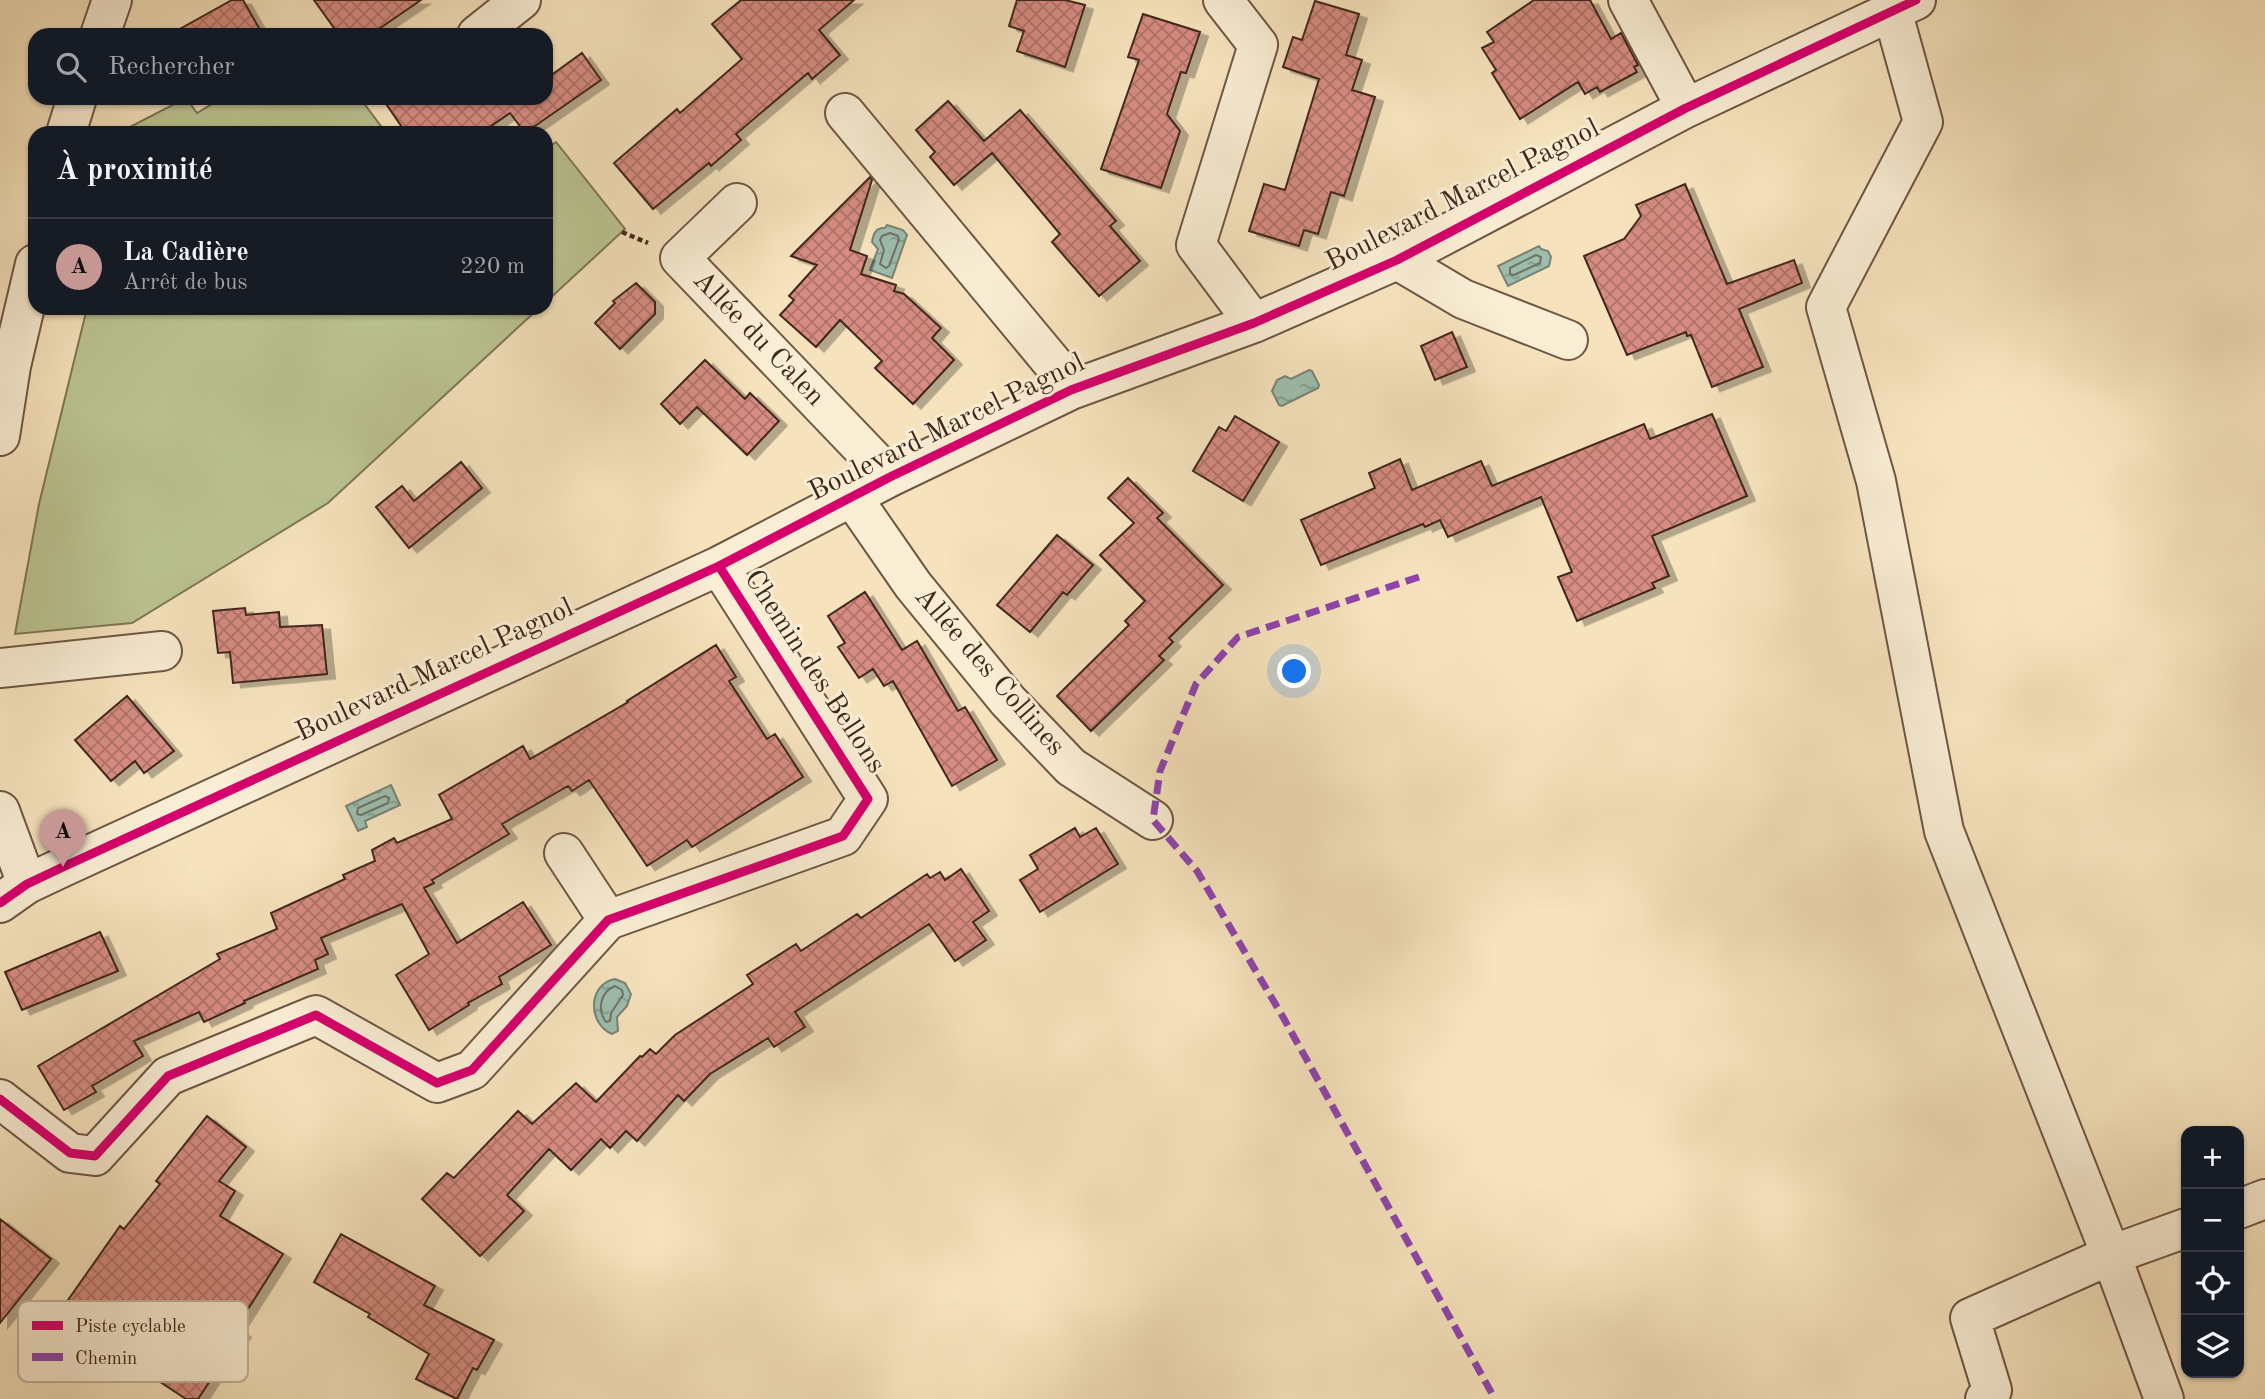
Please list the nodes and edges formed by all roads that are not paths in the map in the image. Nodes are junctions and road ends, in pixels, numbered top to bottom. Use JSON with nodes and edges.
{"nodes":[{"id":1,"x":112,"y":0,"type":"edge"},
{"id":2,"x":521,"y":0,"type":"edge"},
{"id":3,"x":1223,"y":0,"type":"edge"},
{"id":4,"x":1628,"y":0,"type":"edge"},
{"id":5,"x":1904,"y":5,"type":"edge"},
{"id":6,"x":102,"y":28,"type":"edge"},
{"id":7,"x":486,"y":28,"type":"edge"},
{"id":8,"x":76,"y":105,"type":"edge"},
{"id":9,"x":1686,"y":108,"type":"junction"},
{"id":10,"x":845,"y":113,"type":"dead end"},
{"id":11,"x":68,"y":126,"type":"edge"},
{"id":12,"x":737,"y":203,"type":"dead end"},
{"id":13,"x":1397,"y":260,"type":"junction"},
{"id":14,"x":28,"y":294,"type":"edge"},
{"id":15,"x":1254,"y":323,"type":"junction"},
{"id":16,"x":1567,"y":340,"type":"dead end"},
{"id":17,"x":1071,"y":390,"type":"junction"},
{"id":18,"x":0,"y":436,"type":"edge"},
{"id":19,"x":890,"y":477,"type":"junction"},
{"id":20,"x":852,"y":497,"type":"junction"},
{"id":21,"x":719,"y":566,"type":"junction"},
{"id":22,"x":162,"y":651,"type":"dead end"},
{"id":23,"x":0,"y":668,"type":"edge"},
{"id":24,"x":0,"y":811,"type":"edge"},
{"id":25,"x":1153,"y":820,"type":"dead end"},
{"id":26,"x":564,"y":853,"type":"dead end"},
{"id":27,"x":14,"y":893,"type":"edge"},
{"id":28,"x":608,"y":920,"type":"junction"},
{"id":29,"x":0,"y":1099,"type":"edge"},
{"id":30,"x":2265,"y":1199,"type":"edge"},
{"id":31,"x":2244,"y":1207,"type":"edge"},
{"id":32,"x":2181,"y":1230,"type":"edge"},
{"id":33,"x":2111,"y":1255,"type":"junction"},
{"id":34,"x":1985,"y":1399,"type":"edge"},
{"id":35,"x":2164,"y":1399,"type":"edge"}],
"edges":[{"from":1,"to":6,"type":"street"},
{"from":2,"to":7,"type":"street"},
{"from":3,"to":15,"type":"street"},
{"from":4,"to":9,"type":"street"},
{"from":5,"to":9,"type":"street","name":"Boulevard Marcel Pagnol"},
{"from":5,"to":33,"type":"street"},
{"from":8,"to":11,"type":"street"},
{"from":9,"to":13,"type":"street","name":"Boulevard Marcel Pagnol"},
{"from":10,"to":17,"type":"street"},
{"from":12,"to":19,"type":"street","name":"Allée du Calen"},
{"from":13,"to":15,"type":"street","name":"Boulevard Marcel Pagnol"},
{"from":13,"to":16,"type":"street"},
{"from":14,"to":18,"type":"street"},
{"from":15,"to":17,"type":"street","name":"Boulevard Marcel Pagnol"},
{"from":17,"to":19,"type":"street","name":"Boulevard Marcel Pagnol"},
{"from":19,"to":20,"type":"street","name":"Boulevard Marcel Pagnol"},
{"from":20,"to":21,"type":"street","name":"Boulevard Marcel Pagnol"},
{"from":20,"to":25,"type":"street","name":"Allée des Collines"},
{"from":21,"to":27,"type":"street","name":"Boulevard Marcel Pagnol"},
{"from":21,"to":28,"type":"street","name":"Chemin des Bellons"},
{"from":22,"to":23,"type":"street"},
{"from":24,"to":27,"type":"street"},
{"from":26,"to":28,"type":"street"},
{"from":28,"to":29,"type":"street","name":"Chemin des Bellons"},
{"from":30,"to":31,"type":"street"},
{"from":32,"to":33,"type":"street"},
{"from":33,"to":34,"type":"street"},
{"from":33,"to":35,"type":"street"}]}
